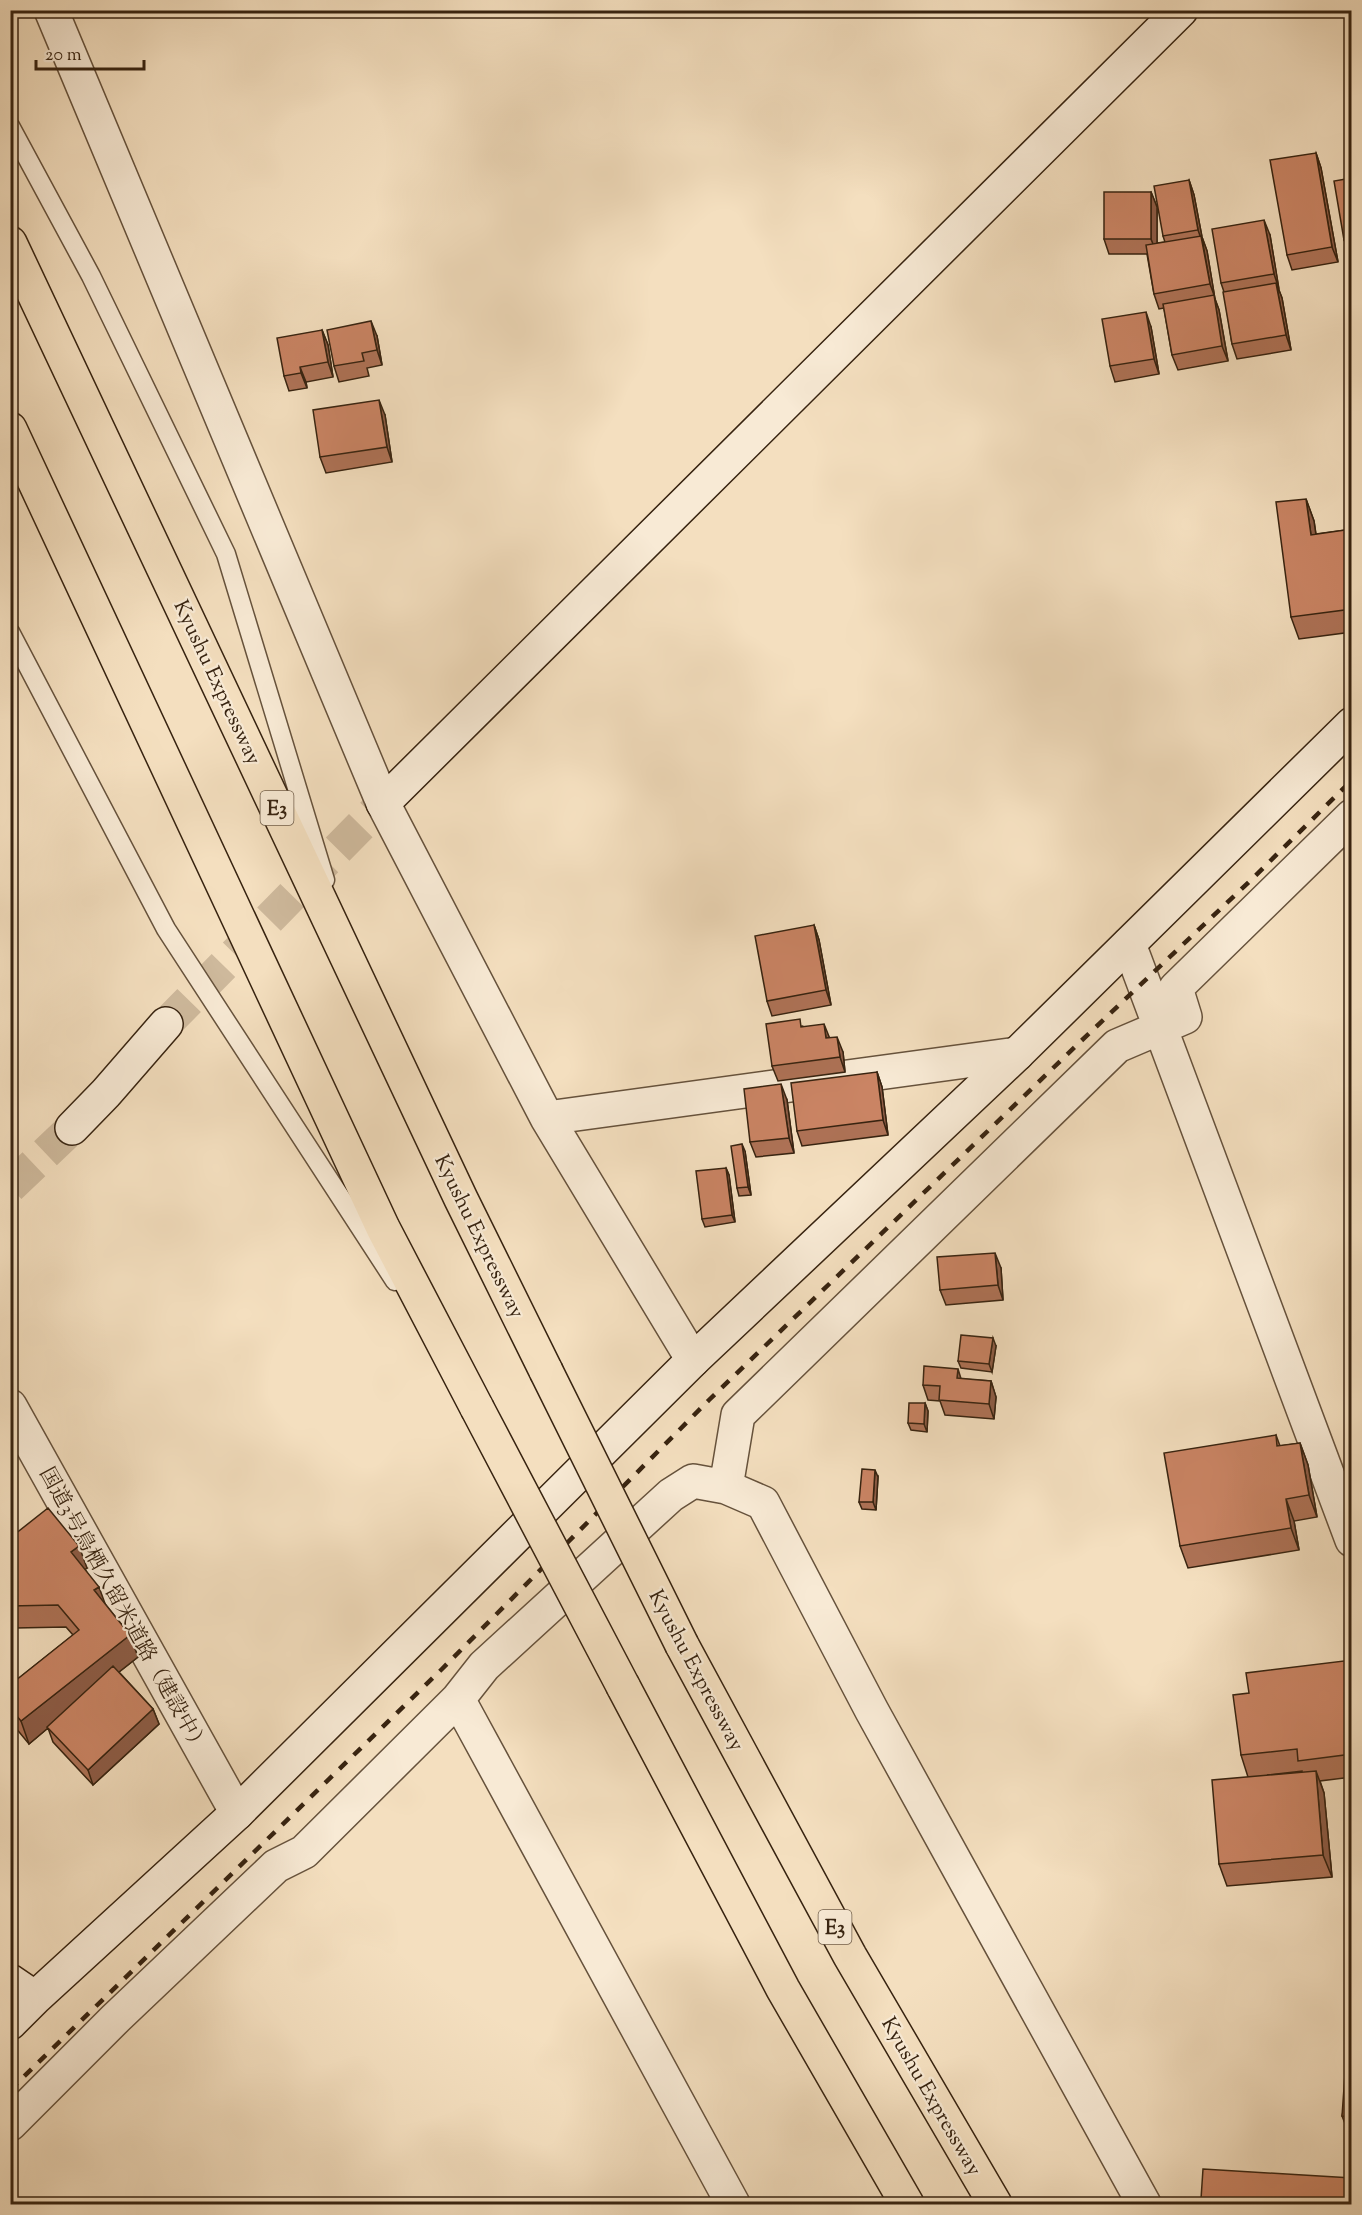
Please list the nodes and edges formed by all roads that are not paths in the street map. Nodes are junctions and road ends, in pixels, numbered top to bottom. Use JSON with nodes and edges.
{"nodes":[{"id":1,"x":51,"y":10,"type":"edge"},
{"id":2,"x":1181,"y":10,"type":"edge"},
{"id":3,"x":10,"y":126,"type":"edge"},
{"id":4,"x":10,"y":243,"type":"edge"},
{"id":5,"x":10,"y":429,"type":"edge"},
{"id":6,"x":10,"y":632,"type":"edge"},
{"id":7,"x":1352,"y":724,"type":"edge"},
{"id":8,"x":383,"y":803,"type":"junction"},
{"id":9,"x":1352,"y":816,"type":"edge"},
{"id":10,"x":1129,"y":944,"type":"junction"},
{"id":11,"x":350,"y":963,"type":"junction"},
{"id":12,"x":166,"y":1024,"type":"tunnel mouth"},
{"id":13,"x":1160,"y":1029,"type":"junction"},
{"id":14,"x":1017,"y":1054,"type":"junction"},
{"id":15,"x":547,"y":1118,"type":"junction"},
{"id":16,"x":72,"y":1128,"type":"tunnel mouth"},
{"id":17,"x":693,"y":1360,"type":"junction"},
{"id":18,"x":10,"y":1406,"type":"edge"},
{"id":19,"x":477,"y":1408,"type":"junction"},
{"id":20,"x":726,"y":1487,"type":"junction"},
{"id":21,"x":1352,"y":1540,"type":"edge"},
{"id":22,"x":458,"y":1699,"type":"junction"},
{"id":23,"x":237,"y":1813,"type":"junction"},
{"id":24,"x":22,"y":1989,"type":"edge"},
{"id":25,"x":10,"y":2023,"type":"edge"},
{"id":26,"x":10,"y":2124,"type":"edge"},
{"id":27,"x":733,"y":2205,"type":"edge"},
{"id":28,"x":907,"y":2205,"type":"edge"},
{"id":29,"x":995,"y":2205,"type":"edge"},
{"id":30,"x":1144,"y":2205,"type":"edge"}],
"edges":[{"from":1,"to":8,"type":"street"},
{"from":2,"to":8,"type":"street"},
{"from":3,"to":11,"type":"lane"},
{"from":4,"to":11,"type":"highway","name":"Kyushu Expressway","number":"E3"},
{"from":5,"to":19,"type":"highway"},
{"from":6,"to":19,"type":"lane"},
{"from":7,"to":10,"type":"street"},
{"from":8,"to":15,"type":"street"},
{"from":9,"to":13,"type":"street"},
{"from":10,"to":13,"type":"street"},
{"from":10,"to":14,"type":"street"},
{"from":11,"to":29,"type":"highway","name":"Kyushu Expressway","number":"E3","bridge":true},
{"from":12,"to":16,"type":"street"},
{"from":13,"to":20,"type":"street"},
{"from":13,"to":21,"type":"street"},
{"from":14,"to":15,"type":"street"},
{"from":14,"to":17,"type":"street"},
{"from":15,"to":17,"type":"street"},
{"from":17,"to":23,"type":"street"},
{"from":18,"to":23,"type":"street","name":"国道3号鳥栖久留米道路（建設中）"},
{"from":19,"to":28,"type":"highway","bridge":true},
{"from":20,"to":22,"type":"street"},
{"from":20,"to":30,"type":"street"},
{"from":22,"to":26,"type":"street"},
{"from":22,"to":27,"type":"street"},
{"from":23,"to":24,"type":"street"},
{"from":24,"to":25,"type":"street"}]}
